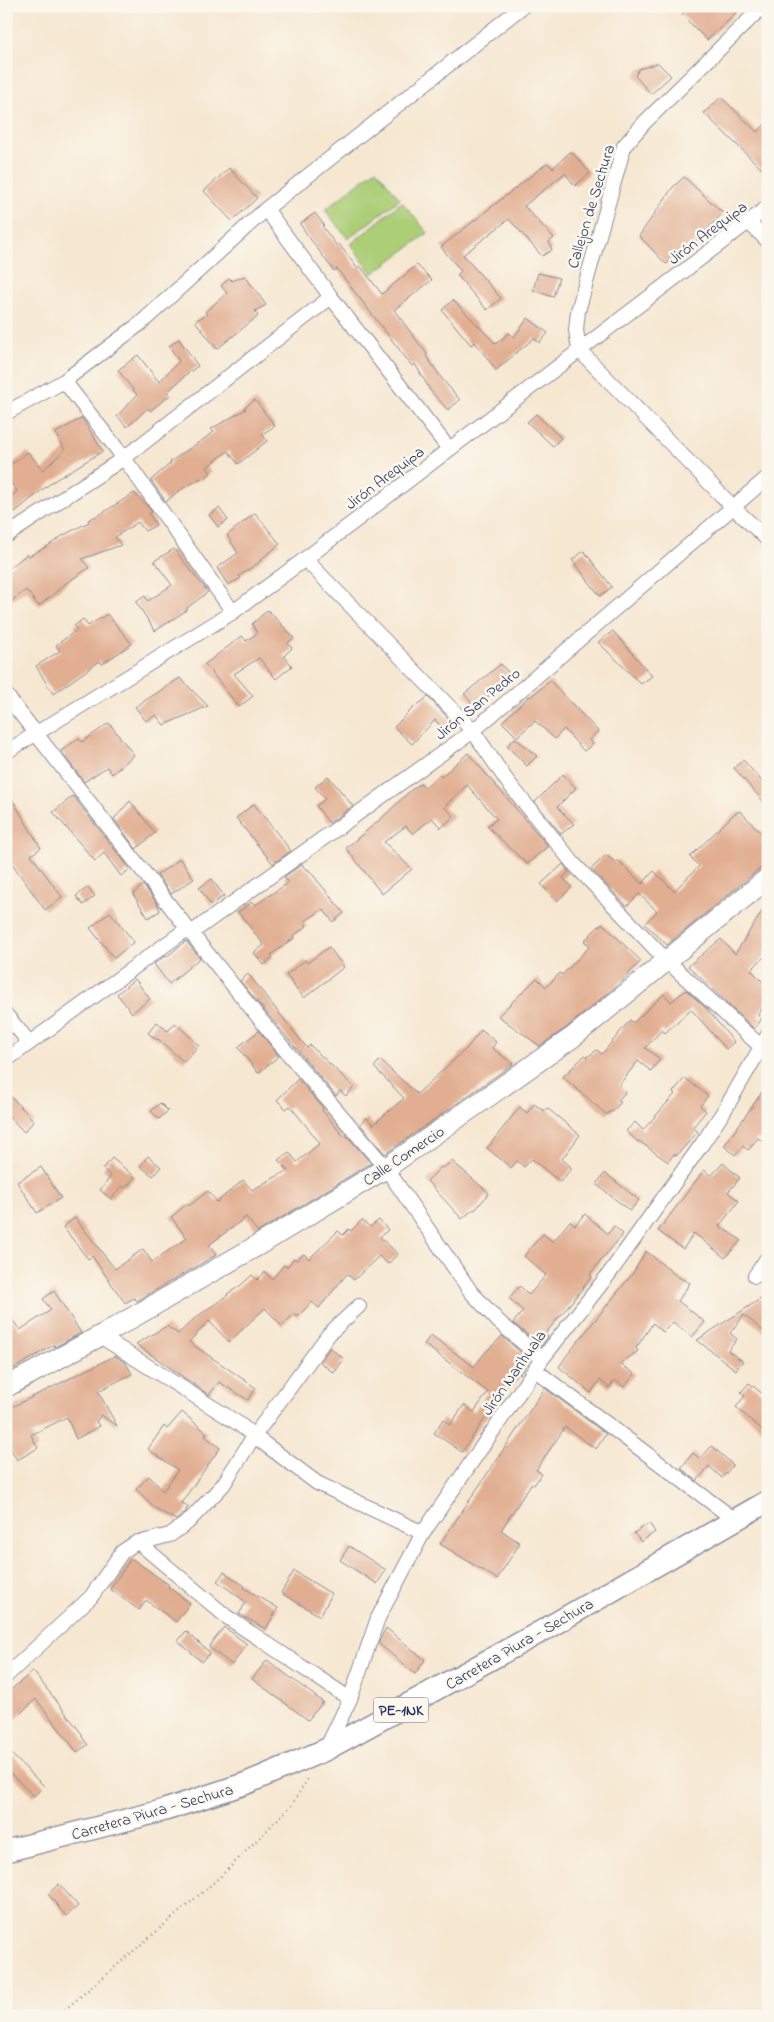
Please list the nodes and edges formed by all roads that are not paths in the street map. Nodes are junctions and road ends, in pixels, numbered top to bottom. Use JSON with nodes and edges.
{"nodes":[{"id":1,"x":523,"y":6,"type":"edge"},
{"id":2,"x":763,"y":6,"type":"edge"},
{"id":3,"x":768,"y":207,"type":"edge"},
{"id":4,"x":266,"y":209,"type":"junction"},
{"id":5,"x":749,"y":223,"type":"junction"},
{"id":6,"x":768,"y":241,"type":"edge"},
{"id":7,"x":331,"y":297,"type":"junction"},
{"id":8,"x":579,"y":350,"type":"junction"},
{"id":9,"x":64,"y":381,"type":"junction"},
{"id":10,"x":6,"y":413,"type":"edge"},
{"id":11,"x":449,"y":449,"type":"junction"},
{"id":12,"x":124,"y":458,"type":"junction"},
{"id":13,"x":768,"y":477,"type":"edge"},
{"id":14,"x":732,"y":506,"type":"junction"},
{"id":15,"x":6,"y":536,"type":"edge"},
{"id":16,"x":768,"y":540,"type":"edge"},
{"id":17,"x":305,"y":560,"type":"junction"},
{"id":18,"x":233,"y":612,"type":"junction"},
{"id":19,"x":6,"y":694,"type":"edge"},
{"id":20,"x":474,"y":732,"type":"junction"},
{"id":21,"x":35,"y":734,"type":"junction"},
{"id":22,"x":6,"y":752,"type":"edge"},
{"id":23,"x":768,"y":878,"type":"edge"},
{"id":24,"x":189,"y":931,"type":"junction"},
{"id":25,"x":665,"y":959,"type":"junction"},
{"id":26,"x":6,"y":1015,"type":"edge"},
{"id":27,"x":768,"y":1035,"type":"edge"},
{"id":28,"x":30,"y":1043,"type":"junction"},
{"id":29,"x":764,"y":1050,"type":"edge"},
{"id":30,"x":6,"y":1060,"type":"edge"},
{"id":31,"x":386,"y":1168,"type":"junction"},
{"id":32,"x":768,"y":1256,"type":"edge"},
{"id":33,"x":755,"y":1276,"type":"dead end"},
{"id":34,"x":359,"y":1306,"type":"dead end"},
{"id":35,"x":100,"y":1336,"type":"junction"},
{"id":36,"x":538,"y":1364,"type":"junction"},
{"id":37,"x":6,"y":1387,"type":"edge"},
{"id":38,"x":254,"y":1436,"type":"junction"},
{"id":39,"x":768,"y":1501,"type":"edge"},
{"id":40,"x":735,"y":1520,"type":"junction"},
{"id":41,"x":423,"y":1533,"type":"junction"},
{"id":42,"x":138,"y":1542,"type":"junction"},
{"id":43,"x":6,"y":1676,"type":"edge"},
{"id":44,"x":350,"y":1699,"type":"junction"},
{"id":45,"x":325,"y":1750,"type":"junction"},
{"id":46,"x":6,"y":1851,"type":"edge"}],
"edges":[{"from":1,"to":4,"type":"street"},
{"from":2,"to":8,"type":"street","name":"Callejon de Sechura"},
{"from":3,"to":5,"type":"street","name":"Jirón Arequipa"},
{"from":4,"to":7,"type":"street"},
{"from":4,"to":9,"type":"street"},
{"from":5,"to":6,"type":"street"},
{"from":5,"to":8,"type":"street","name":"Jirón Arequipa"},
{"from":7,"to":11,"type":"street"},
{"from":7,"to":12,"type":"street"},
{"from":8,"to":11,"type":"street","name":"Jirón Arequipa"},
{"from":8,"to":14,"type":"street"},
{"from":9,"to":10,"type":"street"},
{"from":9,"to":12,"type":"street"},
{"from":11,"to":17,"type":"street","name":"Jirón Arequipa"},
{"from":12,"to":15,"type":"street"},
{"from":12,"to":18,"type":"street"},
{"from":13,"to":14,"type":"street","name":"Jirón San Pedro"},
{"from":14,"to":16,"type":"street"},
{"from":14,"to":20,"type":"street","name":"Jirón San Pedro"},
{"from":17,"to":18,"type":"street","name":"Jirón Arequipa"},
{"from":17,"to":20,"type":"street"},
{"from":18,"to":21,"type":"street","name":"Jirón Arequipa"},
{"from":19,"to":21,"type":"street"},
{"from":20,"to":24,"type":"street","name":"Jirón San Pedro"},
{"from":20,"to":25,"type":"street"},
{"from":21,"to":22,"type":"street","name":"Jirón Arequipa"},
{"from":21,"to":24,"type":"street"},
{"from":23,"to":25,"type":"street","name":"Calle Comercio"},
{"from":24,"to":28,"type":"street","name":"Jirón San Pedro"},
{"from":24,"to":31,"type":"street"},
{"from":25,"to":29,"type":"street"},
{"from":25,"to":31,"type":"street","name":"Calle Comercio"},
{"from":26,"to":28,"type":"street"},
{"from":27,"to":29,"type":"street","name":"Jirón Narihuala"},
{"from":28,"to":30,"type":"street","name":"Jirón San Pedro"},
{"from":29,"to":36,"type":"street","name":"Jirón Narihuala"},
{"from":31,"to":35,"type":"street","name":"Calle Comercio"},
{"from":31,"to":36,"type":"street"},
{"from":32,"to":33,"type":"street"},
{"from":34,"to":38,"type":"street"},
{"from":35,"to":37,"type":"street","name":"Calle Comercio"},
{"from":35,"to":38,"type":"street"},
{"from":36,"to":40,"type":"street"},
{"from":36,"to":41,"type":"street","name":"Jirón Narihuala"},
{"from":38,"to":41,"type":"street"},
{"from":38,"to":42,"type":"street"},
{"from":39,"to":40,"type":"main road","name":"Carretera Piura - Sechura","number":"PE-1NK"},
{"from":40,"to":45,"type":"main road","name":"Carretera Piura - Sechura","number":"PE-1NK"},
{"from":41,"to":44,"type":"street","name":"Jirón Narihuala"},
{"from":42,"to":43,"type":"street"},
{"from":42,"to":44,"type":"street"},
{"from":44,"to":45,"type":"street","name":"Jirón Narihuala"},
{"from":45,"to":46,"type":"main road","name":"Carretera Piura - Sechura","number":"PE-1NK"}]}
